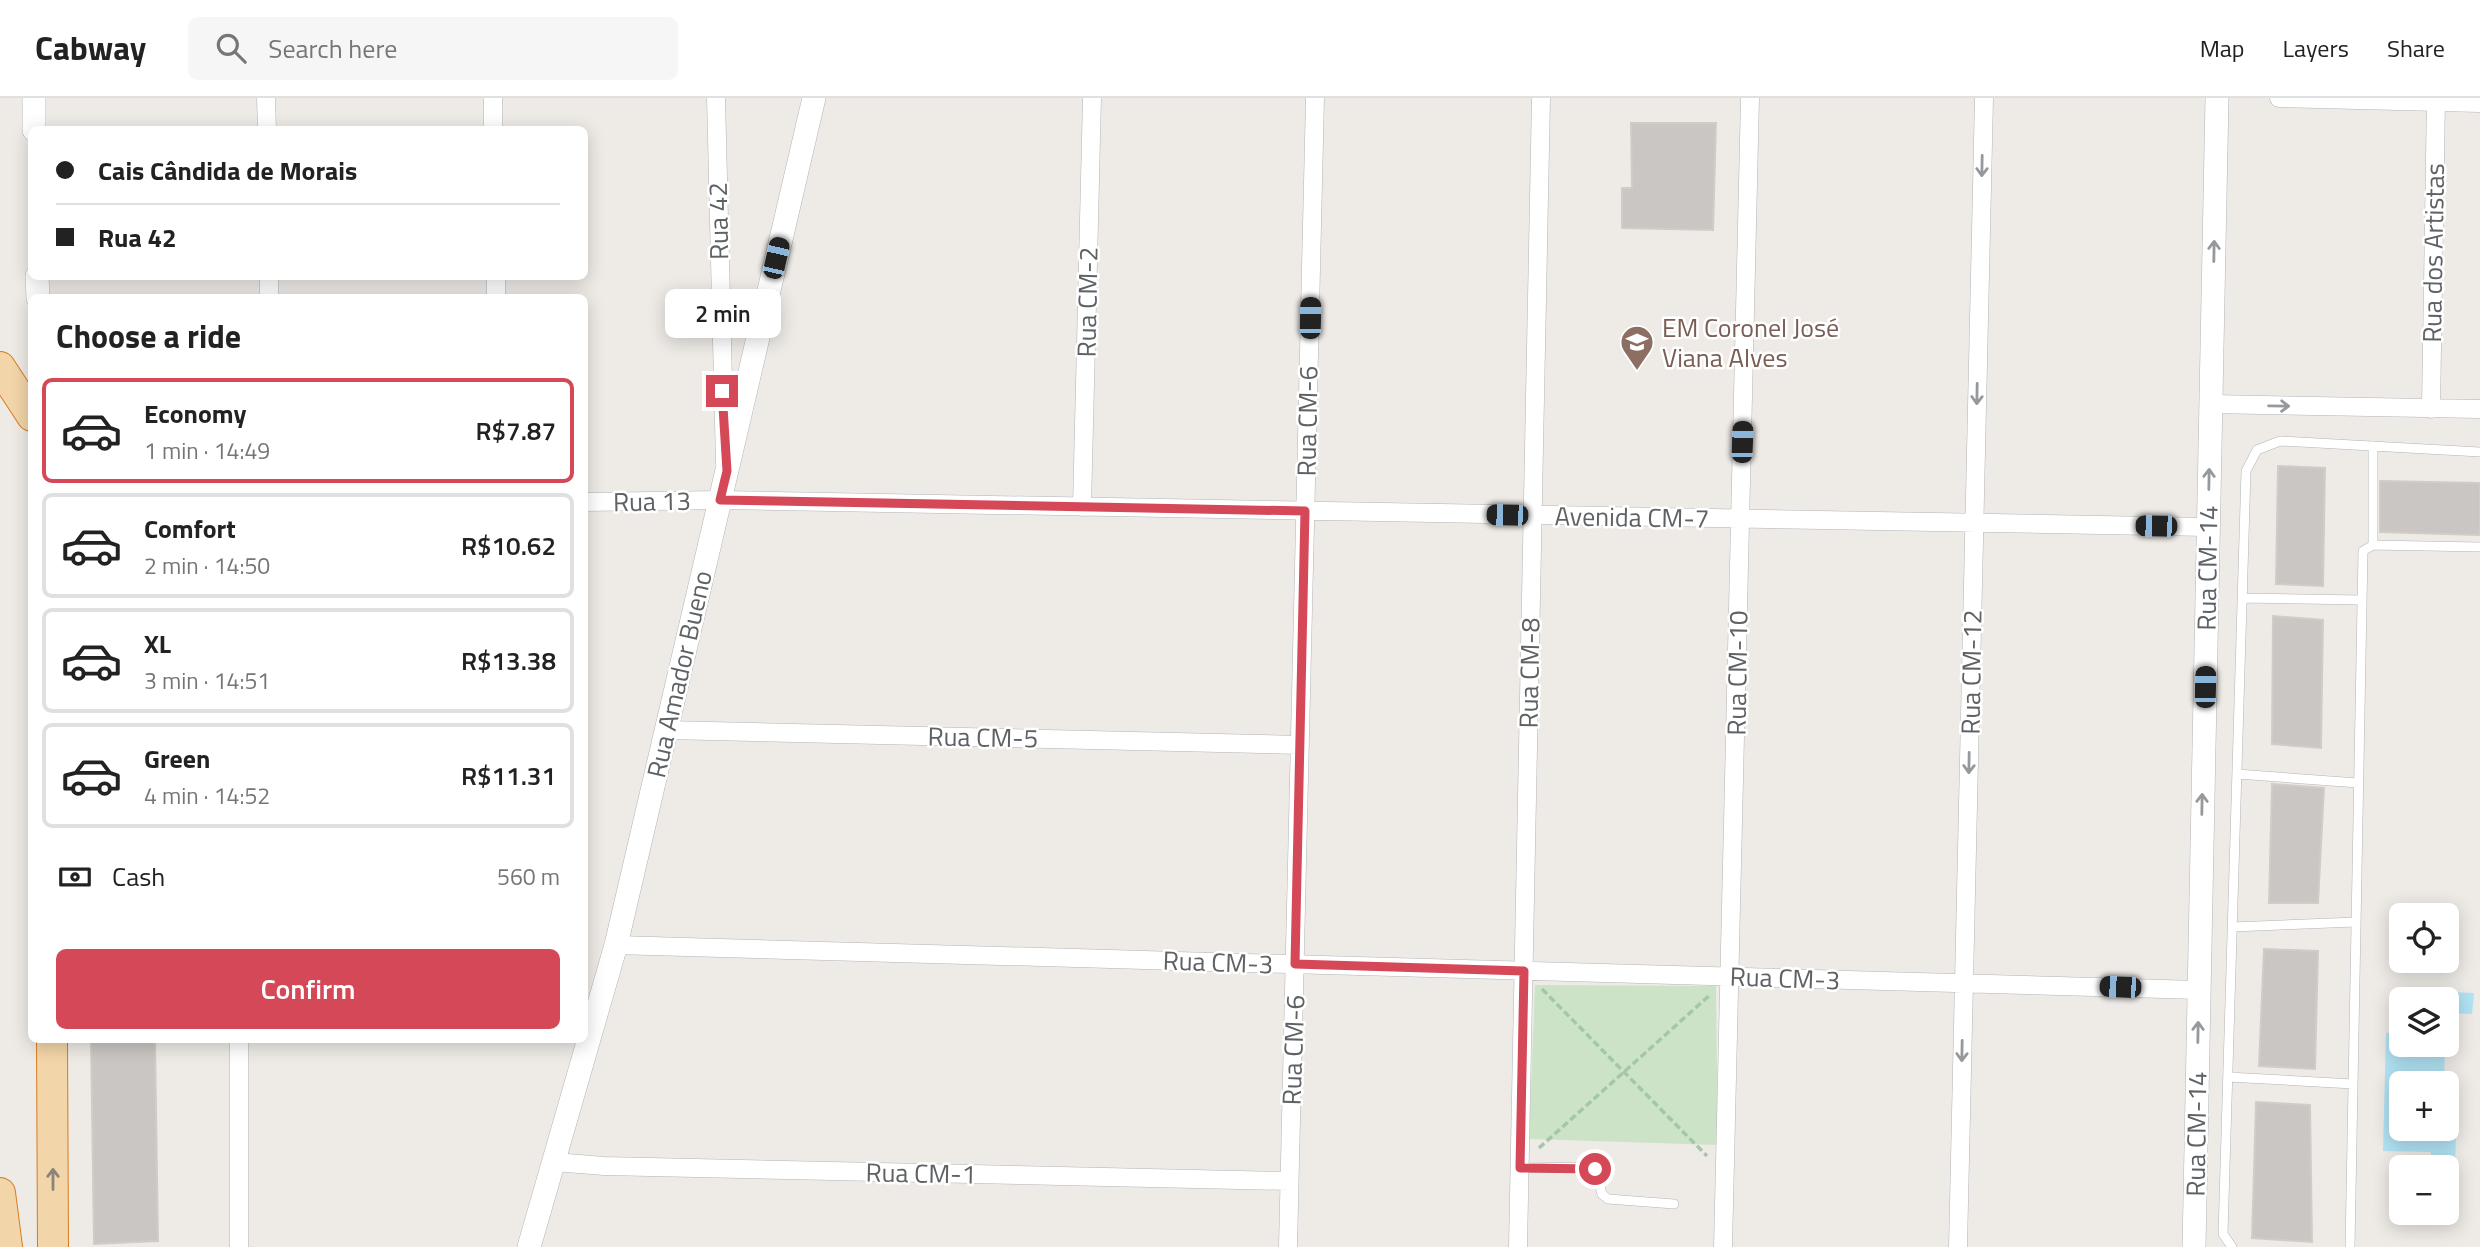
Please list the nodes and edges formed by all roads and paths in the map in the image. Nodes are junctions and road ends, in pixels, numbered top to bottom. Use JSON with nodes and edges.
{"nodes":[{"id":1,"x":34,"y":98,"type":"edge"},
{"id":2,"x":266,"y":98,"type":"edge"},
{"id":3,"x":493,"y":98,"type":"edge"},
{"id":4,"x":716,"y":98,"type":"edge"},
{"id":5,"x":814,"y":98,"type":"edge"},
{"id":6,"x":1092,"y":98,"type":"edge"},
{"id":7,"x":1315,"y":98,"type":"edge"},
{"id":8,"x":1541,"y":98,"type":"edge"},
{"id":9,"x":1750,"y":98,"type":"edge"},
{"id":10,"x":1983,"y":98,"type":"edge"},
{"id":11,"x":2217,"y":98,"type":"edge"},
{"id":12,"x":2279,"y":98,"type":"edge"},
{"id":13,"x":2436,"y":100,"type":"edge"},
{"id":14,"x":2480,"y":103,"type":"edge"},
{"id":15,"x":34,"y":126,"type":"edge"},
{"id":16,"x":267,"y":126,"type":"edge"},
{"id":17,"x":493,"y":126,"type":"edge"},
{"id":18,"x":0,"y":367,"type":"edge"},
{"id":19,"x":2211,"y":404,"type":"junction"},
{"id":20,"x":2431,"y":409,"type":"junction"},
{"id":21,"x":2480,"y":409,"type":"edge"},
{"id":22,"x":28,"y":410,"type":"edge"},
{"id":23,"x":2373,"y":446,"type":"junction"},
{"id":24,"x":2480,"y":452,"type":"edge"},
{"id":25,"x":727,"y":471,"type":"junction"},
{"id":26,"x":720,"y":500,"type":"junction"},
{"id":27,"x":588,"y":502,"type":"edge"},
{"id":28,"x":1082,"y":507,"type":"junction"},
{"id":29,"x":1305,"y":511,"type":"junction"},
{"id":30,"x":1532,"y":515,"type":"junction"},
{"id":31,"x":1741,"y":519,"type":"junction"},
{"id":32,"x":1974,"y":523,"type":"junction"},
{"id":33,"x":2208,"y":527,"type":"junction"},
{"id":34,"x":2373,"y":545,"type":"junction"},
{"id":35,"x":2480,"y":547,"type":"edge"},
{"id":36,"x":2242,"y":598,"type":"junction"},
{"id":37,"x":2362,"y":600,"type":"junction"},
{"id":38,"x":666,"y":730,"type":"junction"},
{"id":39,"x":1300,"y":745,"type":"junction"},
{"id":40,"x":2237,"y":774,"type":"junction"},
{"id":41,"x":2358,"y":783,"type":"junction"},
{"id":42,"x":2356,"y":922,"type":"junction"},
{"id":43,"x":2232,"y":927,"type":"junction"},
{"id":44,"x":616,"y":946,"type":"junction"},
{"id":45,"x":1295,"y":964,"type":"junction"},
{"id":46,"x":1524,"y":971,"type":"junction"},
{"id":47,"x":1730,"y":976,"type":"junction"},
{"id":48,"x":1964,"y":983,"type":"junction"},
{"id":49,"x":2199,"y":989,"type":"junction"},
{"id":50,"x":588,"y":1024,"type":"edge"},
{"id":51,"x":52,"y":1043,"type":"edge"},
{"id":52,"x":239,"y":1043,"type":"edge"},
{"id":53,"x":583,"y":1043,"type":"edge"},
{"id":54,"x":1624,"y":1072,"type":"junction"},
{"id":55,"x":2228,"y":1077,"type":"junction"},
{"id":56,"x":2353,"y":1084,"type":"junction"},
{"id":57,"x":554,"y":1162,"type":"junction"},
{"id":58,"x":1520,"y":1167,"type":"junction"},
{"id":59,"x":1724,"y":1173,"type":"junction"},
{"id":60,"x":1289,"y":1181,"type":"junction"},
{"id":61,"x":0,"y":1193,"type":"edge"},
{"id":62,"x":1674,"y":1204,"type":"dead end"},
{"id":63,"x":6,"y":1247,"type":"edge"},
{"id":64,"x":53,"y":1247,"type":"edge"},
{"id":65,"x":239,"y":1247,"type":"edge"},
{"id":66,"x":529,"y":1247,"type":"edge"},
{"id":67,"x":1288,"y":1247,"type":"edge"},
{"id":68,"x":1518,"y":1247,"type":"edge"},
{"id":69,"x":1723,"y":1247,"type":"edge"},
{"id":70,"x":1958,"y":1247,"type":"edge"},
{"id":71,"x":2194,"y":1247,"type":"edge"},
{"id":72,"x":2232,"y":1247,"type":"edge"},
{"id":73,"x":2350,"y":1247,"type":"edge"}],
"edges":[{"from":1,"to":15,"type":"street"},
{"from":2,"to":16,"type":"street"},
{"from":3,"to":17,"type":"street"},
{"from":4,"to":25,"type":"street","name":"Rua 42"},
{"from":5,"to":25,"type":"street","name":"Rua Amador Bueno"},
{"from":6,"to":28,"type":"street","name":"Rua CM-2"},
{"from":7,"to":29,"type":"street","name":"Rua CM-6"},
{"from":8,"to":30,"type":"street","name":"Rua CM-8"},
{"from":9,"to":31,"type":"street","name":"Rua CM-10"},
{"from":10,"to":32,"type":"street","name":"Rua CM-12","one_way":true},
{"from":19,"to":11,"type":"street","name":"Rua CM-14","one_way":true},
{"from":12,"to":13,"type":"street"},
{"from":13,"to":14,"type":"street"},
{"from":13,"to":20,"type":"street","name":"Rua dos Artistas"},
{"from":18,"to":22,"type":"highway"},
{"from":19,"to":20,"type":"street","one_way":true},
{"from":33,"to":19,"type":"street","name":"Rua CM-14","one_way":true},
{"from":20,"to":21,"type":"street"},
{"from":23,"to":24,"type":"lane"},
{"from":23,"to":34,"type":"lane"},
{"from":23,"to":36,"type":"lane"},
{"from":25,"to":26,"type":"street","name":"Rua Amador Bueno"},
{"from":26,"to":27,"type":"street","name":"Rua 13"},
{"from":26,"to":28,"type":"street","name":"Avenida CM-7"},
{"from":26,"to":38,"type":"street","name":"Rua Amador Bueno"},
{"from":28,"to":29,"type":"street","name":"Avenida CM-7"},
{"from":29,"to":30,"type":"street","name":"Avenida CM-7"},
{"from":29,"to":39,"type":"street","name":"Rua CM-6"},
{"from":30,"to":31,"type":"street","name":"Avenida CM-7"},
{"from":30,"to":46,"type":"street","name":"Rua CM-8"},
{"from":31,"to":32,"type":"street","name":"Avenida CM-7"},
{"from":31,"to":47,"type":"street","name":"Rua CM-10"},
{"from":32,"to":33,"type":"street","name":"Avenida CM-7"},
{"from":32,"to":48,"type":"street","name":"Rua CM-12","one_way":true},
{"from":49,"to":33,"type":"street","name":"Rua CM-14","one_way":true},
{"from":34,"to":35,"type":"lane"},
{"from":34,"to":37,"type":"lane"},
{"from":36,"to":37,"type":"lane"},
{"from":36,"to":40,"type":"lane"},
{"from":37,"to":41,"type":"lane"},
{"from":38,"to":39,"type":"street","name":"Rua CM-5"},
{"from":38,"to":44,"type":"street","name":"Rua Amador Bueno"},
{"from":39,"to":45,"type":"street","name":"Rua CM-6"},
{"from":40,"to":41,"type":"lane"},
{"from":40,"to":43,"type":"lane"},
{"from":41,"to":42,"type":"lane"},
{"from":42,"to":43,"type":"lane"},
{"from":42,"to":56,"type":"lane"},
{"from":43,"to":55,"type":"lane"},
{"from":44,"to":45,"type":"street","name":"Rua CM-3"},
{"from":44,"to":50,"type":"street","name":"Rua Amador Bueno"},
{"from":45,"to":46,"type":"street","name":"Rua CM-3"},
{"from":45,"to":60,"type":"street","name":"Rua CM-6"},
{"from":46,"to":47,"type":"street","name":"Rua CM-3"},
{"from":46,"to":54,"type":"path"},
{"from":46,"to":58,"type":"street","name":"Rua CM-8"},
{"from":47,"to":48,"type":"street","name":"Rua CM-3"},
{"from":47,"to":54,"type":"path"},
{"from":47,"to":59,"type":"street","name":"Rua CM-10"},
{"from":48,"to":49,"type":"street","name":"Rua CM-3"},
{"from":48,"to":70,"type":"street","name":"Rua CM-12","one_way":true},
{"from":71,"to":49,"type":"street","name":"Rua CM-14","one_way":true},
{"from":64,"to":51,"type":"highway","one_way":true},
{"from":52,"to":65,"type":"street"},
{"from":53,"to":57,"type":"street","name":"Rua Amador Bueno"},
{"from":54,"to":58,"type":"path"},
{"from":54,"to":59,"type":"path"},
{"from":55,"to":56,"type":"lane"},
{"from":55,"to":72,"type":"lane"},
{"from":56,"to":73,"type":"lane"},
{"from":57,"to":60,"type":"street","name":"Rua CM-1"},
{"from":57,"to":66,"type":"street","name":"Rua Amador Bueno"},
{"from":58,"to":62,"type":"lane"},
{"from":58,"to":68,"type":"street","name":"Rua CM-8"},
{"from":59,"to":69,"type":"street","name":"Rua CM-10"},
{"from":60,"to":67,"type":"street","name":"Rua CM-6"},
{"from":61,"to":63,"type":"highway"}]}
